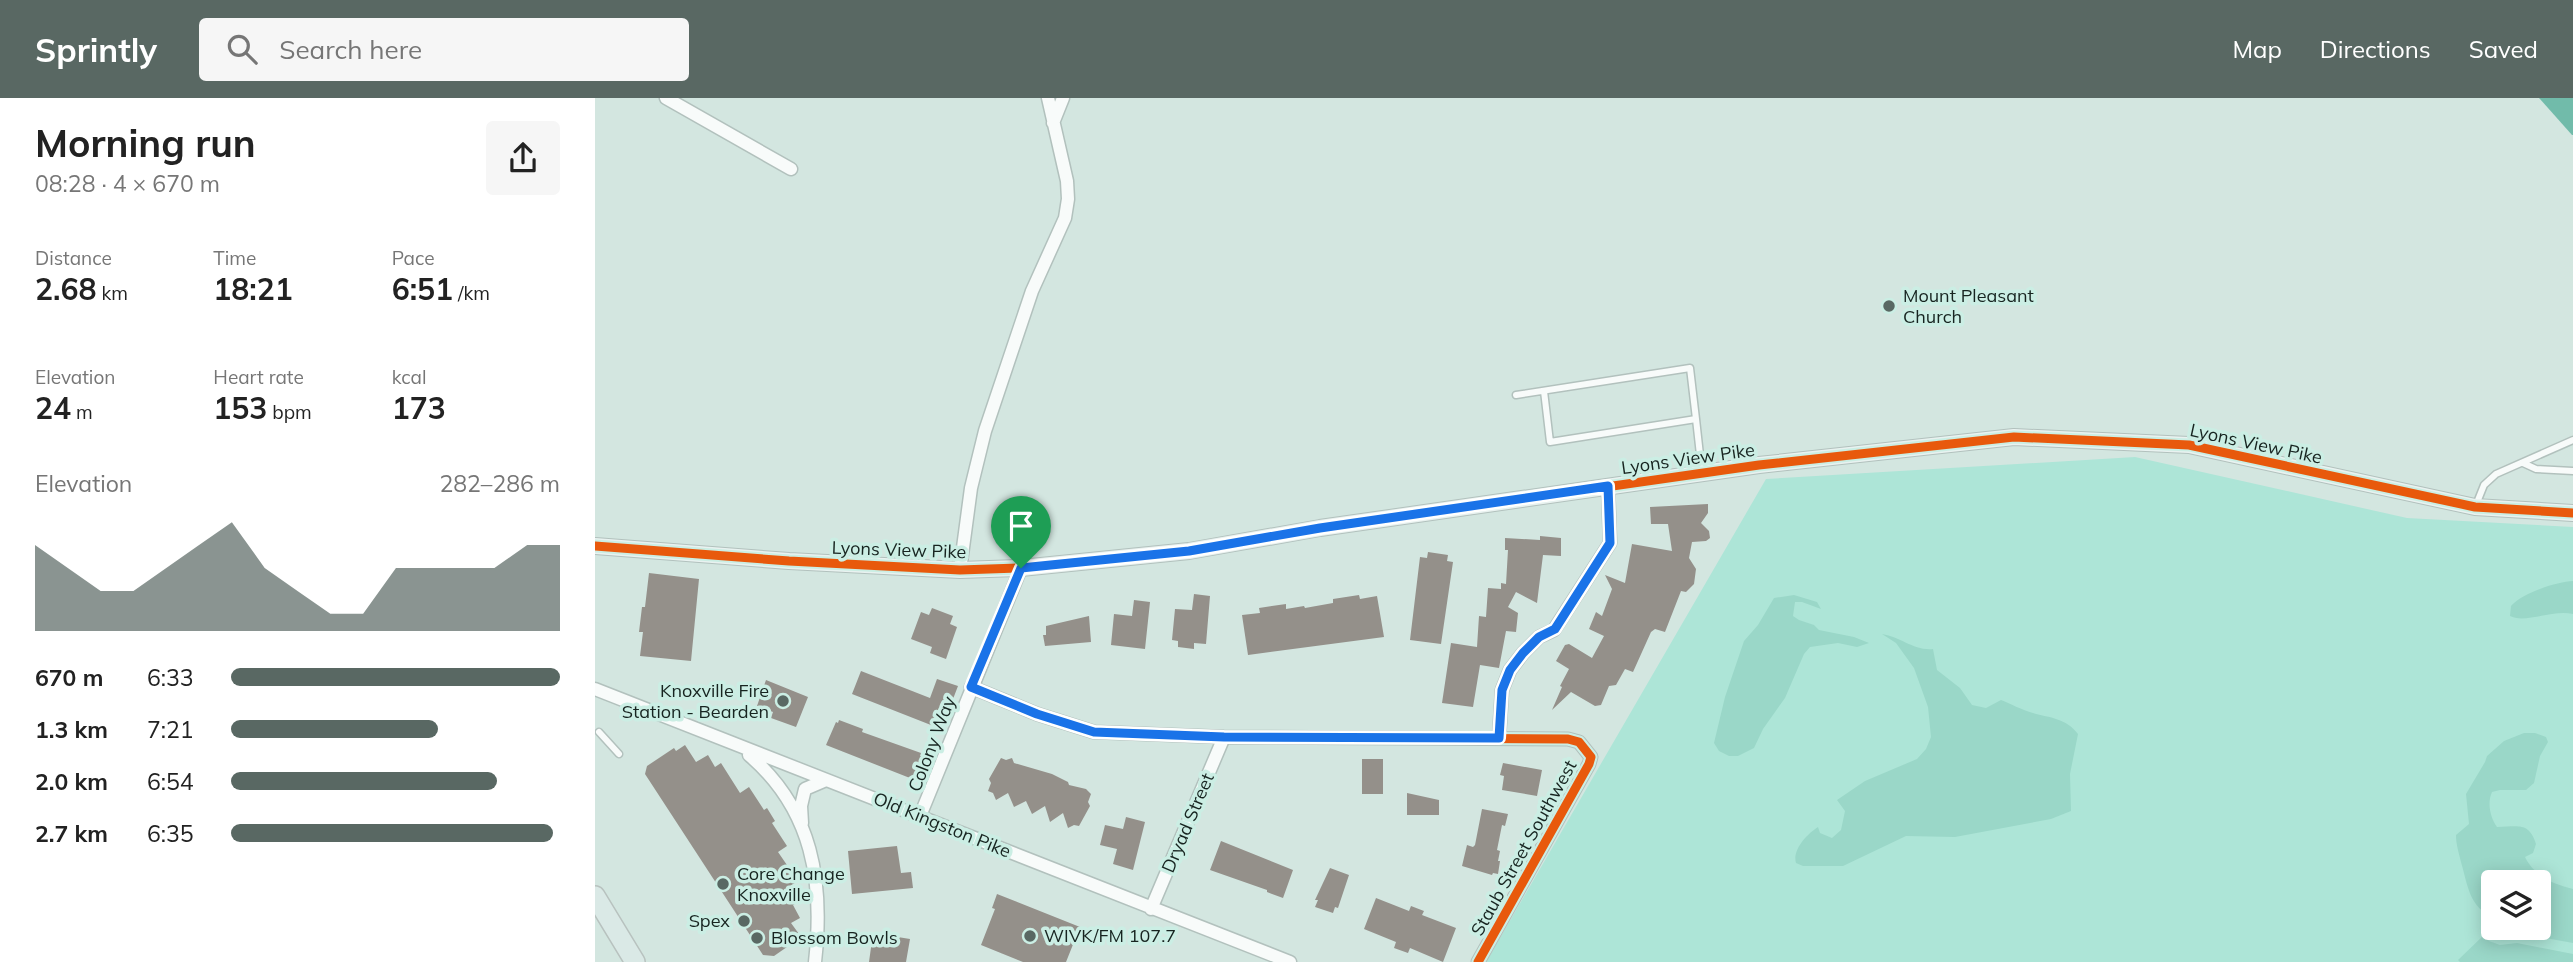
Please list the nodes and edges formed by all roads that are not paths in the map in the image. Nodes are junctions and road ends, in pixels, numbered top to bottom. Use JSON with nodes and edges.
{"nodes":[{"id":1,"x":666,"y":98,"type":"edge"},
{"id":2,"x":1048,"y":98,"type":"edge"},
{"id":3,"x":1063,"y":98,"type":"edge"},
{"id":4,"x":1052,"y":123,"type":"junction"},
{"id":5,"x":790,"y":169,"type":"dead end"},
{"id":6,"x":1543,"y":391,"type":"junction"},
{"id":7,"x":1516,"y":395,"type":"dead end"},
{"id":8,"x":1696,"y":419,"type":"junction"},
{"id":9,"x":2573,"y":440,"type":"edge"},
{"id":10,"x":2523,"y":463,"type":"junction"},
{"id":11,"x":2573,"y":471,"type":"edge"},
{"id":12,"x":1702,"y":474,"type":"junction"},
{"id":13,"x":1608,"y":486,"type":"junction"},
{"id":14,"x":2476,"y":507,"type":"junction"},
{"id":15,"x":2573,"y":513,"type":"edge"},
{"id":16,"x":595,"y":546,"type":"edge"},
{"id":17,"x":1021,"y":568,"type":"junction"},
{"id":18,"x":960,"y":570,"type":"junction"},
{"id":19,"x":971,"y":687,"type":"junction"},
{"id":20,"x":595,"y":689,"type":"edge"},
{"id":21,"x":599,"y":732,"type":"dead end"},
{"id":22,"x":1224,"y":737,"type":"junction"},
{"id":23,"x":1499,"y":738,"type":"junction"},
{"id":24,"x":741,"y":748,"type":"junction"},
{"id":25,"x":619,"y":754,"type":"dead end"},
{"id":26,"x":825,"y":780,"type":"junction"},
{"id":27,"x":920,"y":816,"type":"junction"},
{"id":28,"x":803,"y":831,"type":"junction"},
{"id":29,"x":595,"y":896,"type":"edge"},
{"id":30,"x":1151,"y":909,"type":"junction"},
{"id":31,"x":629,"y":960,"type":"edge"},
{"id":32,"x":815,"y":962,"type":"edge"},
{"id":33,"x":1290,"y":962,"type":"edge"},
{"id":34,"x":1478,"y":962,"type":"edge"}],
"edges":[{"from":1,"to":5,"type":"street"},
{"from":2,"to":4,"type":"street"},
{"from":3,"to":4,"type":"street"},
{"from":4,"to":18,"type":"street"},
{"from":6,"to":7,"type":"lane"},
{"from":6,"to":8,"type":"lane"},
{"from":6,"to":8,"type":"lane"},
{"from":8,"to":12,"type":"lane"},
{"from":9,"to":10,"type":"lane"},
{"from":10,"to":11,"type":"lane"},
{"from":10,"to":14,"type":"lane"},
{"from":12,"to":13,"type":"street","name":"Lyons View Pike"},
{"from":12,"to":14,"type":"street","name":"Lyons View Pike"},
{"from":13,"to":17,"type":"street","name":"Lyons View Pike"},
{"from":13,"to":23,"type":"street"},
{"from":14,"to":15,"type":"street","name":"Lyons View Pike"},
{"from":16,"to":18,"type":"street","name":"Lyons View Pike"},
{"from":17,"to":18,"type":"street","name":"Lyons View Pike"},
{"from":17,"to":19,"type":"street","name":"Colony Way"},
{"from":19,"to":22,"type":"street"},
{"from":19,"to":27,"type":"street","name":"Colony Way"},
{"from":20,"to":24,"type":"street","name":"Old Kingston Pike"},
{"from":21,"to":25,"type":"lane"},
{"from":22,"to":23,"type":"street"},
{"from":22,"to":30,"type":"street","name":"Dryad Street"},
{"from":23,"to":34,"type":"street","name":"Staub Street Southwest"},
{"from":24,"to":26,"type":"street","name":"Old Kingston Pike"},
{"from":24,"to":28,"type":"street"},
{"from":26,"to":27,"type":"street","name":"Old Kingston Pike"},
{"from":26,"to":28,"type":"street"},
{"from":27,"to":30,"type":"street","name":"Old Kingston Pike"},
{"from":28,"to":32,"type":"street"},
{"from":29,"to":31,"type":"main road"},
{"from":30,"to":33,"type":"street","name":"Old Kingston Pike"}]}
